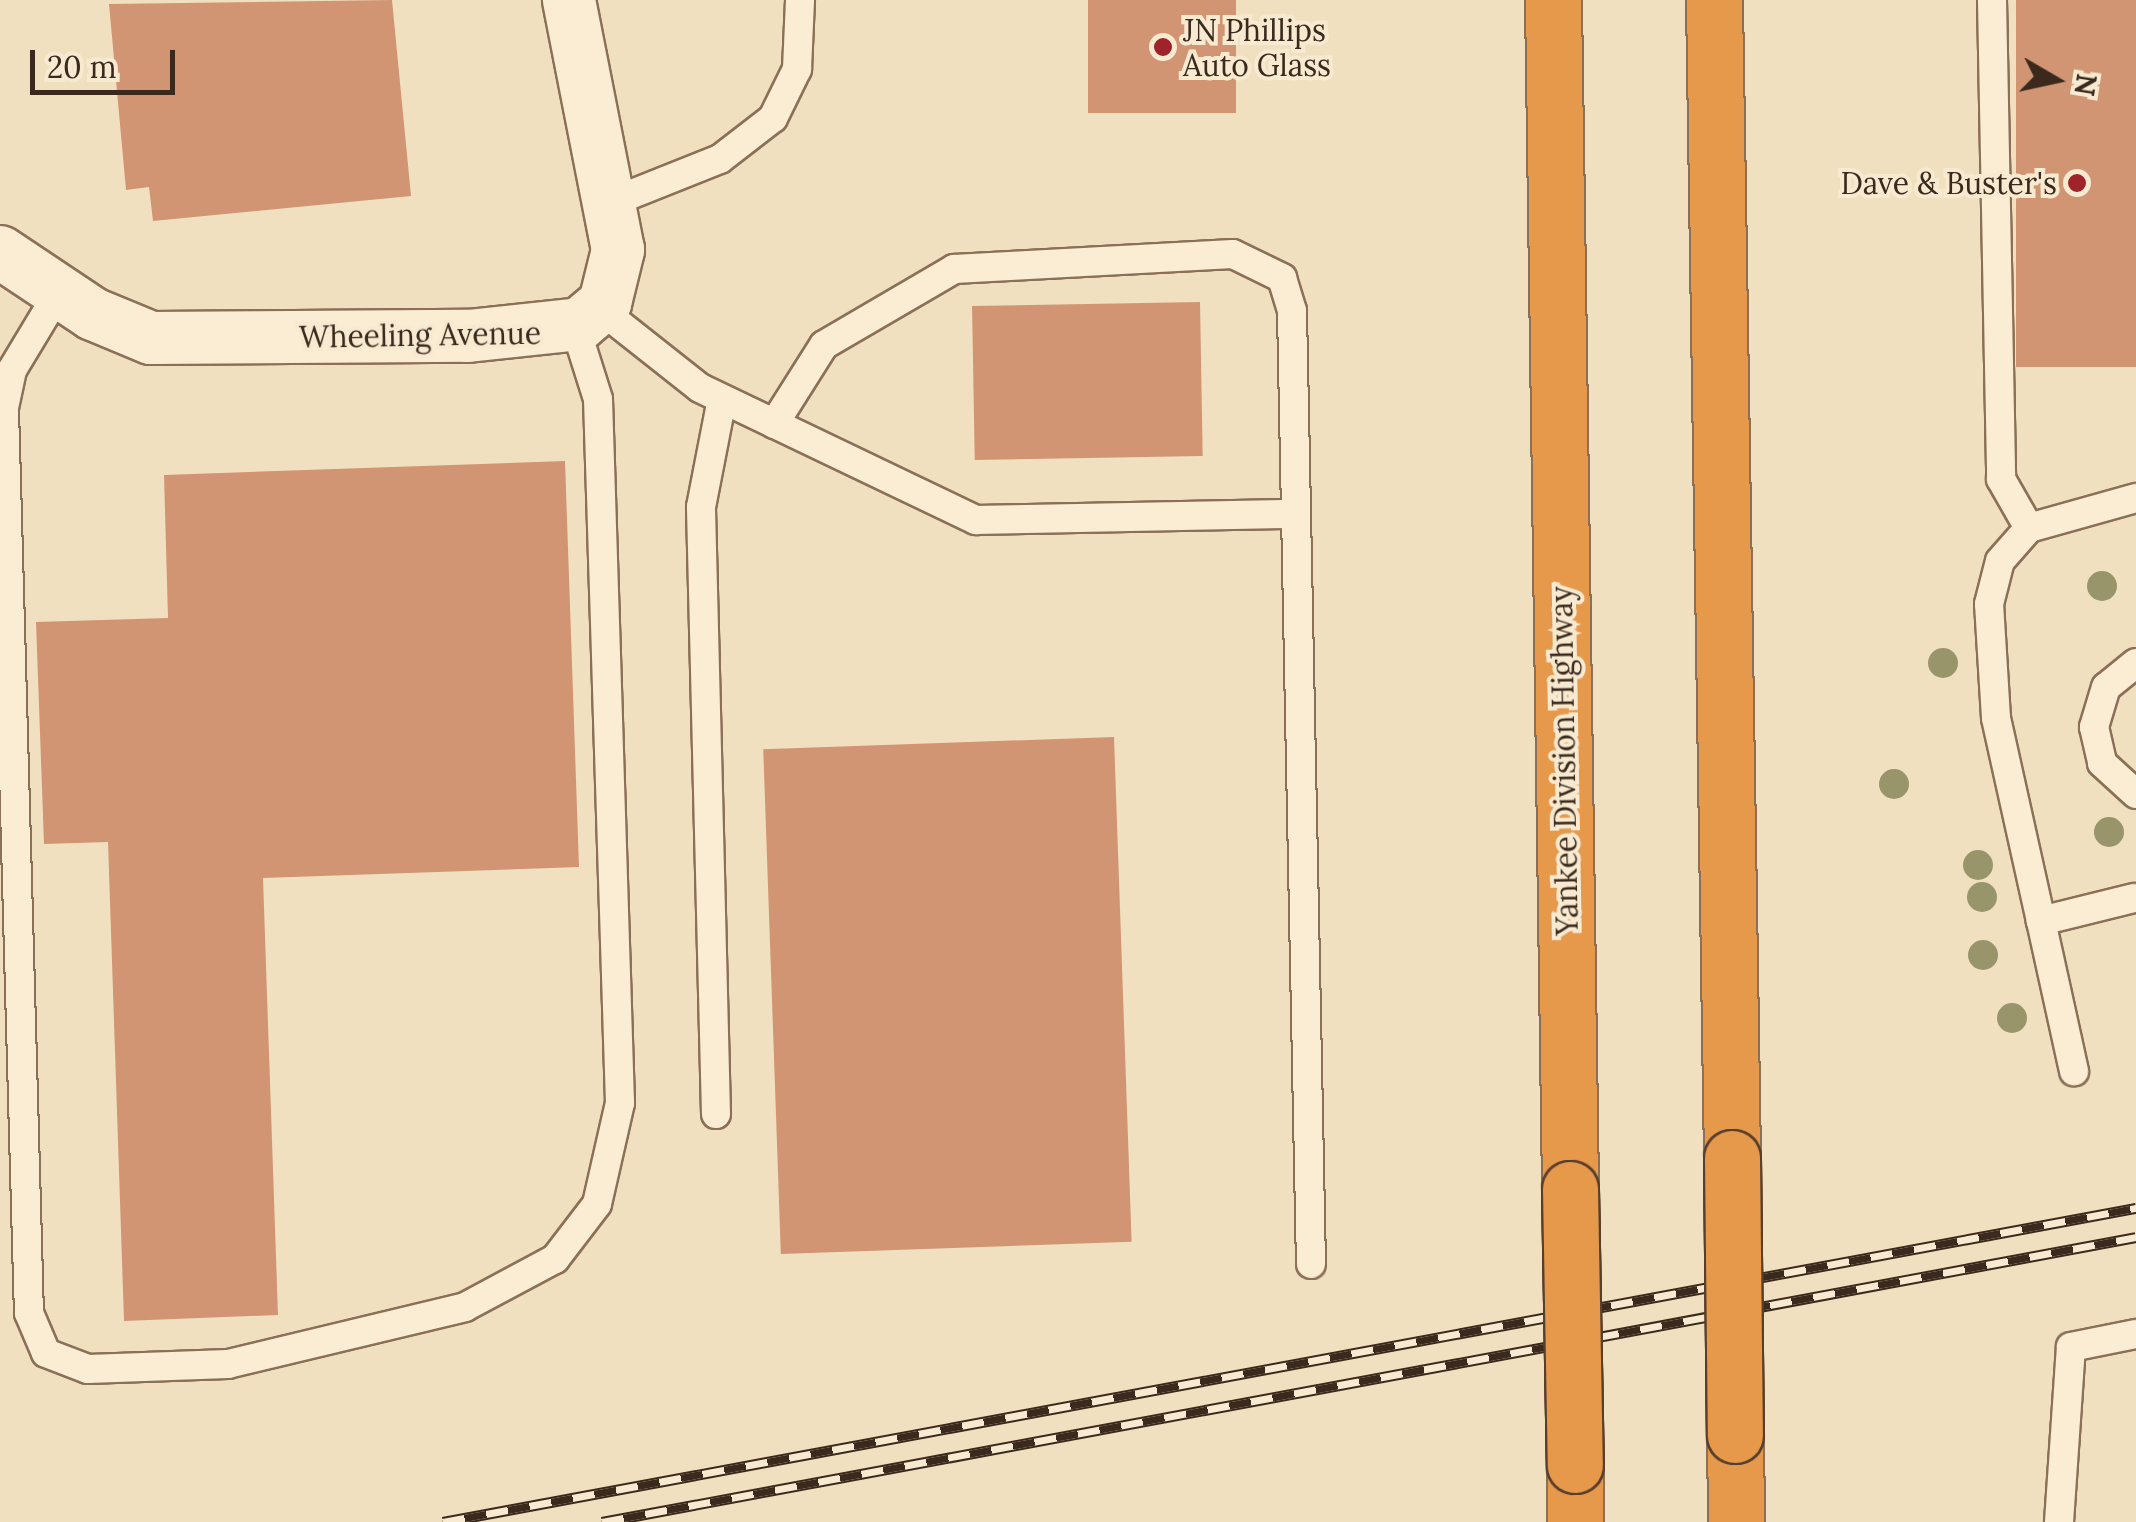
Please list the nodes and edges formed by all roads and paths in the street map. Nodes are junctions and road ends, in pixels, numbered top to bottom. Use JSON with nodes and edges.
{"nodes":[{"id":1,"x":569,"y":0,"type":"edge"},
{"id":2,"x":800,"y":0,"type":"edge"},
{"id":3,"x":1553,"y":0,"type":"edge"},
{"id":4,"x":1714,"y":0,"type":"edge"},
{"id":5,"x":1992,"y":0,"type":"edge"},
{"id":6,"x":612,"y":202,"type":"junction"},
{"id":7,"x":0,"y":252,"type":"edge"},
{"id":8,"x":59,"y":292,"type":"junction"},
{"id":9,"x":587,"y":318,"type":"junction"},
{"id":10,"x":722,"y":399,"type":"junction"},
{"id":11,"x":774,"y":424,"type":"junction"},
{"id":12,"x":2136,"y":498,"type":"edge"},
{"id":13,"x":1296,"y":514,"type":"junction"},
{"id":14,"x":2029,"y":528,"type":"junction"},
{"id":15,"x":2136,"y":663,"type":"edge"},
{"id":16,"x":2136,"y":794,"type":"edge"},
{"id":17,"x":2134,"y":898,"type":"edge"},
{"id":18,"x":2040,"y":921,"type":"junction"},
{"id":19,"x":2074,"y":1071,"type":"dead end"},
{"id":20,"x":716,"y":1114,"type":"dead end"},
{"id":21,"x":1311,"y":1264,"type":"dead end"},
{"id":22,"x":2136,"y":1334,"type":"edge"},
{"id":23,"x":1576,"y":1522,"type":"edge"},
{"id":24,"x":1736,"y":1522,"type":"edge"},
{"id":25,"x":2060,"y":1522,"type":"edge"}],
"edges":[{"from":1,"to":6,"type":"street"},
{"from":2,"to":6,"type":"lane"},
{"from":3,"to":23,"type":"highway","name":"Yankee Division Highway","bridge":true},
{"from":4,"to":24,"type":"highway","bridge":true},
{"from":5,"to":14,"type":"lane"},
{"from":6,"to":9,"type":"street"},
{"from":7,"to":8,"type":"street","name":"Wheeling Avenue"},
{"from":8,"to":9,"type":"street","name":"Wheeling Avenue"},
{"from":8,"to":9,"type":"lane"},
{"from":9,"to":10,"type":"lane"},
{"from":10,"to":11,"type":"lane"},
{"from":10,"to":20,"type":"lane"},
{"from":11,"to":13,"type":"lane"},
{"from":11,"to":13,"type":"lane"},
{"from":12,"to":14,"type":"lane"},
{"from":13,"to":21,"type":"lane"},
{"from":14,"to":18,"type":"lane"},
{"from":15,"to":16,"type":"lane"},
{"from":17,"to":18,"type":"lane"},
{"from":18,"to":19,"type":"lane"},
{"from":22,"to":25,"type":"lane"}]}
